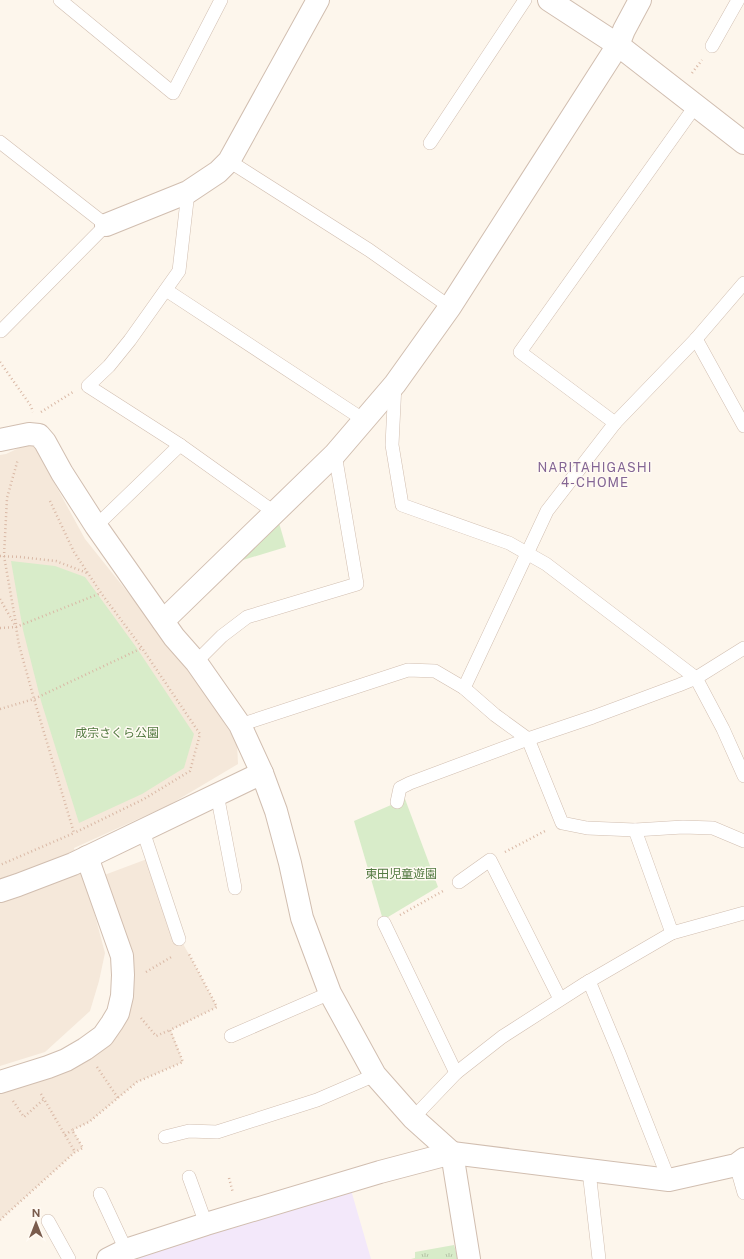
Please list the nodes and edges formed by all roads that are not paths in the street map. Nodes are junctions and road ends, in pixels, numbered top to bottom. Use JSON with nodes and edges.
{"nodes":[{"id":1,"x":60,"y":0,"type":"edge"},
{"id":2,"x":221,"y":0,"type":"edge"},
{"id":3,"x":318,"y":0,"type":"edge"},
{"id":4,"x":525,"y":0,"type":"edge"},
{"id":5,"x":549,"y":0,"type":"edge"},
{"id":6,"x":640,"y":0,"type":"edge"},
{"id":7,"x":738,"y":0,"type":"edge"},
{"id":8,"x":618,"y":45,"type":"junction"},
{"id":9,"x":712,"y":46,"type":"road end"},
{"id":10,"x":696,"y":105,"type":"junction"},
{"id":11,"x":0,"y":142,"type":"edge"},
{"id":12,"x":430,"y":143,"type":"dead end"},
{"id":13,"x":744,"y":143,"type":"edge"},
{"id":14,"x":229,"y":161,"type":"junction"},
{"id":15,"x":188,"y":192,"type":"junction"},
{"id":16,"x":106,"y":226,"type":"junction"},
{"id":17,"x":744,"y":283,"type":"edge"},
{"id":18,"x":166,"y":290,"type":"junction"},
{"id":19,"x":450,"y":307,"type":"junction"},
{"id":20,"x":0,"y":330,"type":"edge"},
{"id":21,"x":696,"y":339,"type":"junction"},
{"id":22,"x":395,"y":384,"type":"junction"},
{"id":23,"x":364,"y":420,"type":"junction"},
{"id":24,"x":615,"y":423,"type":"junction"},
{"id":25,"x":744,"y":426,"type":"edge"},
{"id":26,"x":0,"y":440,"type":"edge"},
{"id":27,"x":180,"y":445,"type":"junction"},
{"id":28,"x":335,"y":454,"type":"junction"},
{"id":29,"x":274,"y":512,"type":"junction"},
{"id":30,"x":96,"y":526,"type":"junction"},
{"id":31,"x":528,"y":553,"type":"junction"},
{"id":32,"x":163,"y":621,"type":"junction"},
{"id":33,"x":744,"y":648,"type":"edge"},
{"id":34,"x":196,"y":662,"type":"junction"},
{"id":35,"x":696,"y":678,"type":"junction"},
{"id":36,"x":464,"y":688,"type":"junction"},
{"id":37,"x":240,"y":725,"type":"junction"},
{"id":38,"x":528,"y":739,"type":"junction"},
{"id":39,"x":262,"y":773,"type":"junction"},
{"id":40,"x":744,"y":776,"type":"edge"},
{"id":41,"x":217,"y":794,"type":"junction"},
{"id":42,"x":397,"y":802,"type":"dead end"},
{"id":43,"x":635,"y":830,"type":"junction"},
{"id":44,"x":143,"y":831,"type":"junction"},
{"id":45,"x":744,"y":841,"type":"edge"},
{"id":46,"x":87,"y":857,"type":"junction"},
{"id":47,"x":459,"y":882,"type":"road end"},
{"id":48,"x":235,"y":888,"type":"dead end"},
{"id":49,"x":0,"y":891,"type":"edge"},
{"id":50,"x":744,"y":913,"type":"edge"},
{"id":51,"x":384,"y":923,"type":"road end"},
{"id":52,"x":672,"y":933,"type":"junction"},
{"id":53,"x":178,"y":939,"type":"road end"},
{"id":54,"x":589,"y":982,"type":"junction"},
{"id":55,"x":330,"y":993,"type":"junction"},
{"id":56,"x":560,"y":999,"type":"junction"},
{"id":57,"x":231,"y":1036,"type":"dead end"},
{"id":58,"x":456,"y":1073,"type":"junction"},
{"id":59,"x":375,"y":1075,"type":"junction"},
{"id":60,"x":4,"y":1089,"type":"edge"},
{"id":61,"x":413,"y":1118,"type":"junction"},
{"id":62,"x":165,"y":1137,"type":"dead end"},
{"id":63,"x":452,"y":1153,"type":"junction"},
{"id":64,"x":740,"y":1162,"type":"edge"},
{"id":65,"x":589,"y":1171,"type":"junction"},
{"id":66,"x":189,"y":1177,"type":"dead end"},
{"id":67,"x":669,"y":1180,"type":"junction"},
{"id":68,"x":744,"y":1193,"type":"edge"},
{"id":69,"x":100,"y":1194,"type":"dead end"},
{"id":70,"x":48,"y":1221,"type":"dead end"},
{"id":71,"x":206,"y":1224,"type":"junction"},
{"id":72,"x":117,"y":1254,"type":"edge"},
{"id":73,"x":69,"y":1259,"type":"edge"},
{"id":74,"x":469,"y":1259,"type":"edge"},
{"id":75,"x":599,"y":1259,"type":"edge"}],
"edges":[{"from":1,"to":2,"type":"lane"},
{"from":3,"to":14,"type":"street"},
{"from":4,"to":12,"type":"lane"},
{"from":5,"to":8,"type":"street"},
{"from":6,"to":8,"type":"street"},
{"from":7,"to":9,"type":"lane"},
{"from":8,"to":10,"type":"street"},
{"from":8,"to":19,"type":"street"},
{"from":10,"to":13,"type":"street"},
{"from":10,"to":24,"type":"lane"},
{"from":11,"to":16,"type":"lane"},
{"from":14,"to":15,"type":"street"},
{"from":14,"to":19,"type":"lane"},
{"from":15,"to":16,"type":"street"},
{"from":15,"to":18,"type":"lane"},
{"from":16,"to":20,"type":"lane"},
{"from":17,"to":21,"type":"lane"},
{"from":18,"to":23,"type":"lane"},
{"from":18,"to":27,"type":"lane"},
{"from":19,"to":22,"type":"street"},
{"from":21,"to":24,"type":"lane"},
{"from":21,"to":25,"type":"lane"},
{"from":22,"to":23,"type":"street"},
{"from":22,"to":31,"type":"lane"},
{"from":23,"to":28,"type":"street"},
{"from":24,"to":31,"type":"lane"},
{"from":26,"to":30,"type":"street"},
{"from":27,"to":29,"type":"lane"},
{"from":27,"to":30,"type":"lane"},
{"from":28,"to":29,"type":"street"},
{"from":28,"to":34,"type":"lane"},
{"from":29,"to":32,"type":"street"},
{"from":30,"to":32,"type":"street"},
{"from":31,"to":35,"type":"lane"},
{"from":31,"to":36,"type":"lane"},
{"from":32,"to":34,"type":"street"},
{"from":33,"to":35,"type":"lane"},
{"from":34,"to":37,"type":"street"},
{"from":35,"to":38,"type":"lane"},
{"from":35,"to":40,"type":"lane"},
{"from":36,"to":37,"type":"lane"},
{"from":36,"to":38,"type":"lane"},
{"from":37,"to":39,"type":"street"},
{"from":38,"to":42,"type":"lane"},
{"from":38,"to":43,"type":"lane"},
{"from":39,"to":41,"type":"street"},
{"from":39,"to":55,"type":"street"},
{"from":41,"to":44,"type":"street"},
{"from":41,"to":48,"type":"lane"},
{"from":43,"to":45,"type":"lane"},
{"from":43,"to":52,"type":"lane"},
{"from":44,"to":46,"type":"street"},
{"from":44,"to":53,"type":"lane"},
{"from":46,"to":49,"type":"street"},
{"from":46,"to":60,"type":"street"},
{"from":47,"to":56,"type":"lane"},
{"from":50,"to":52,"type":"lane"},
{"from":51,"to":58,"type":"lane"},
{"from":52,"to":54,"type":"lane"},
{"from":54,"to":56,"type":"lane"},
{"from":54,"to":67,"type":"lane"},
{"from":55,"to":57,"type":"lane"},
{"from":55,"to":59,"type":"street"},
{"from":56,"to":58,"type":"lane"},
{"from":58,"to":61,"type":"lane"},
{"from":59,"to":61,"type":"street"},
{"from":59,"to":62,"type":"lane"},
{"from":61,"to":63,"type":"street"},
{"from":63,"to":65,"type":"street"},
{"from":63,"to":71,"type":"street"},
{"from":63,"to":74,"type":"street"},
{"from":64,"to":67,"type":"street"},
{"from":64,"to":68,"type":"lane"},
{"from":65,"to":67,"type":"street"},
{"from":65,"to":75,"type":"lane"},
{"from":66,"to":71,"type":"lane"},
{"from":69,"to":72,"type":"lane"},
{"from":70,"to":73,"type":"lane"},
{"from":71,"to":72,"type":"street"}]}
